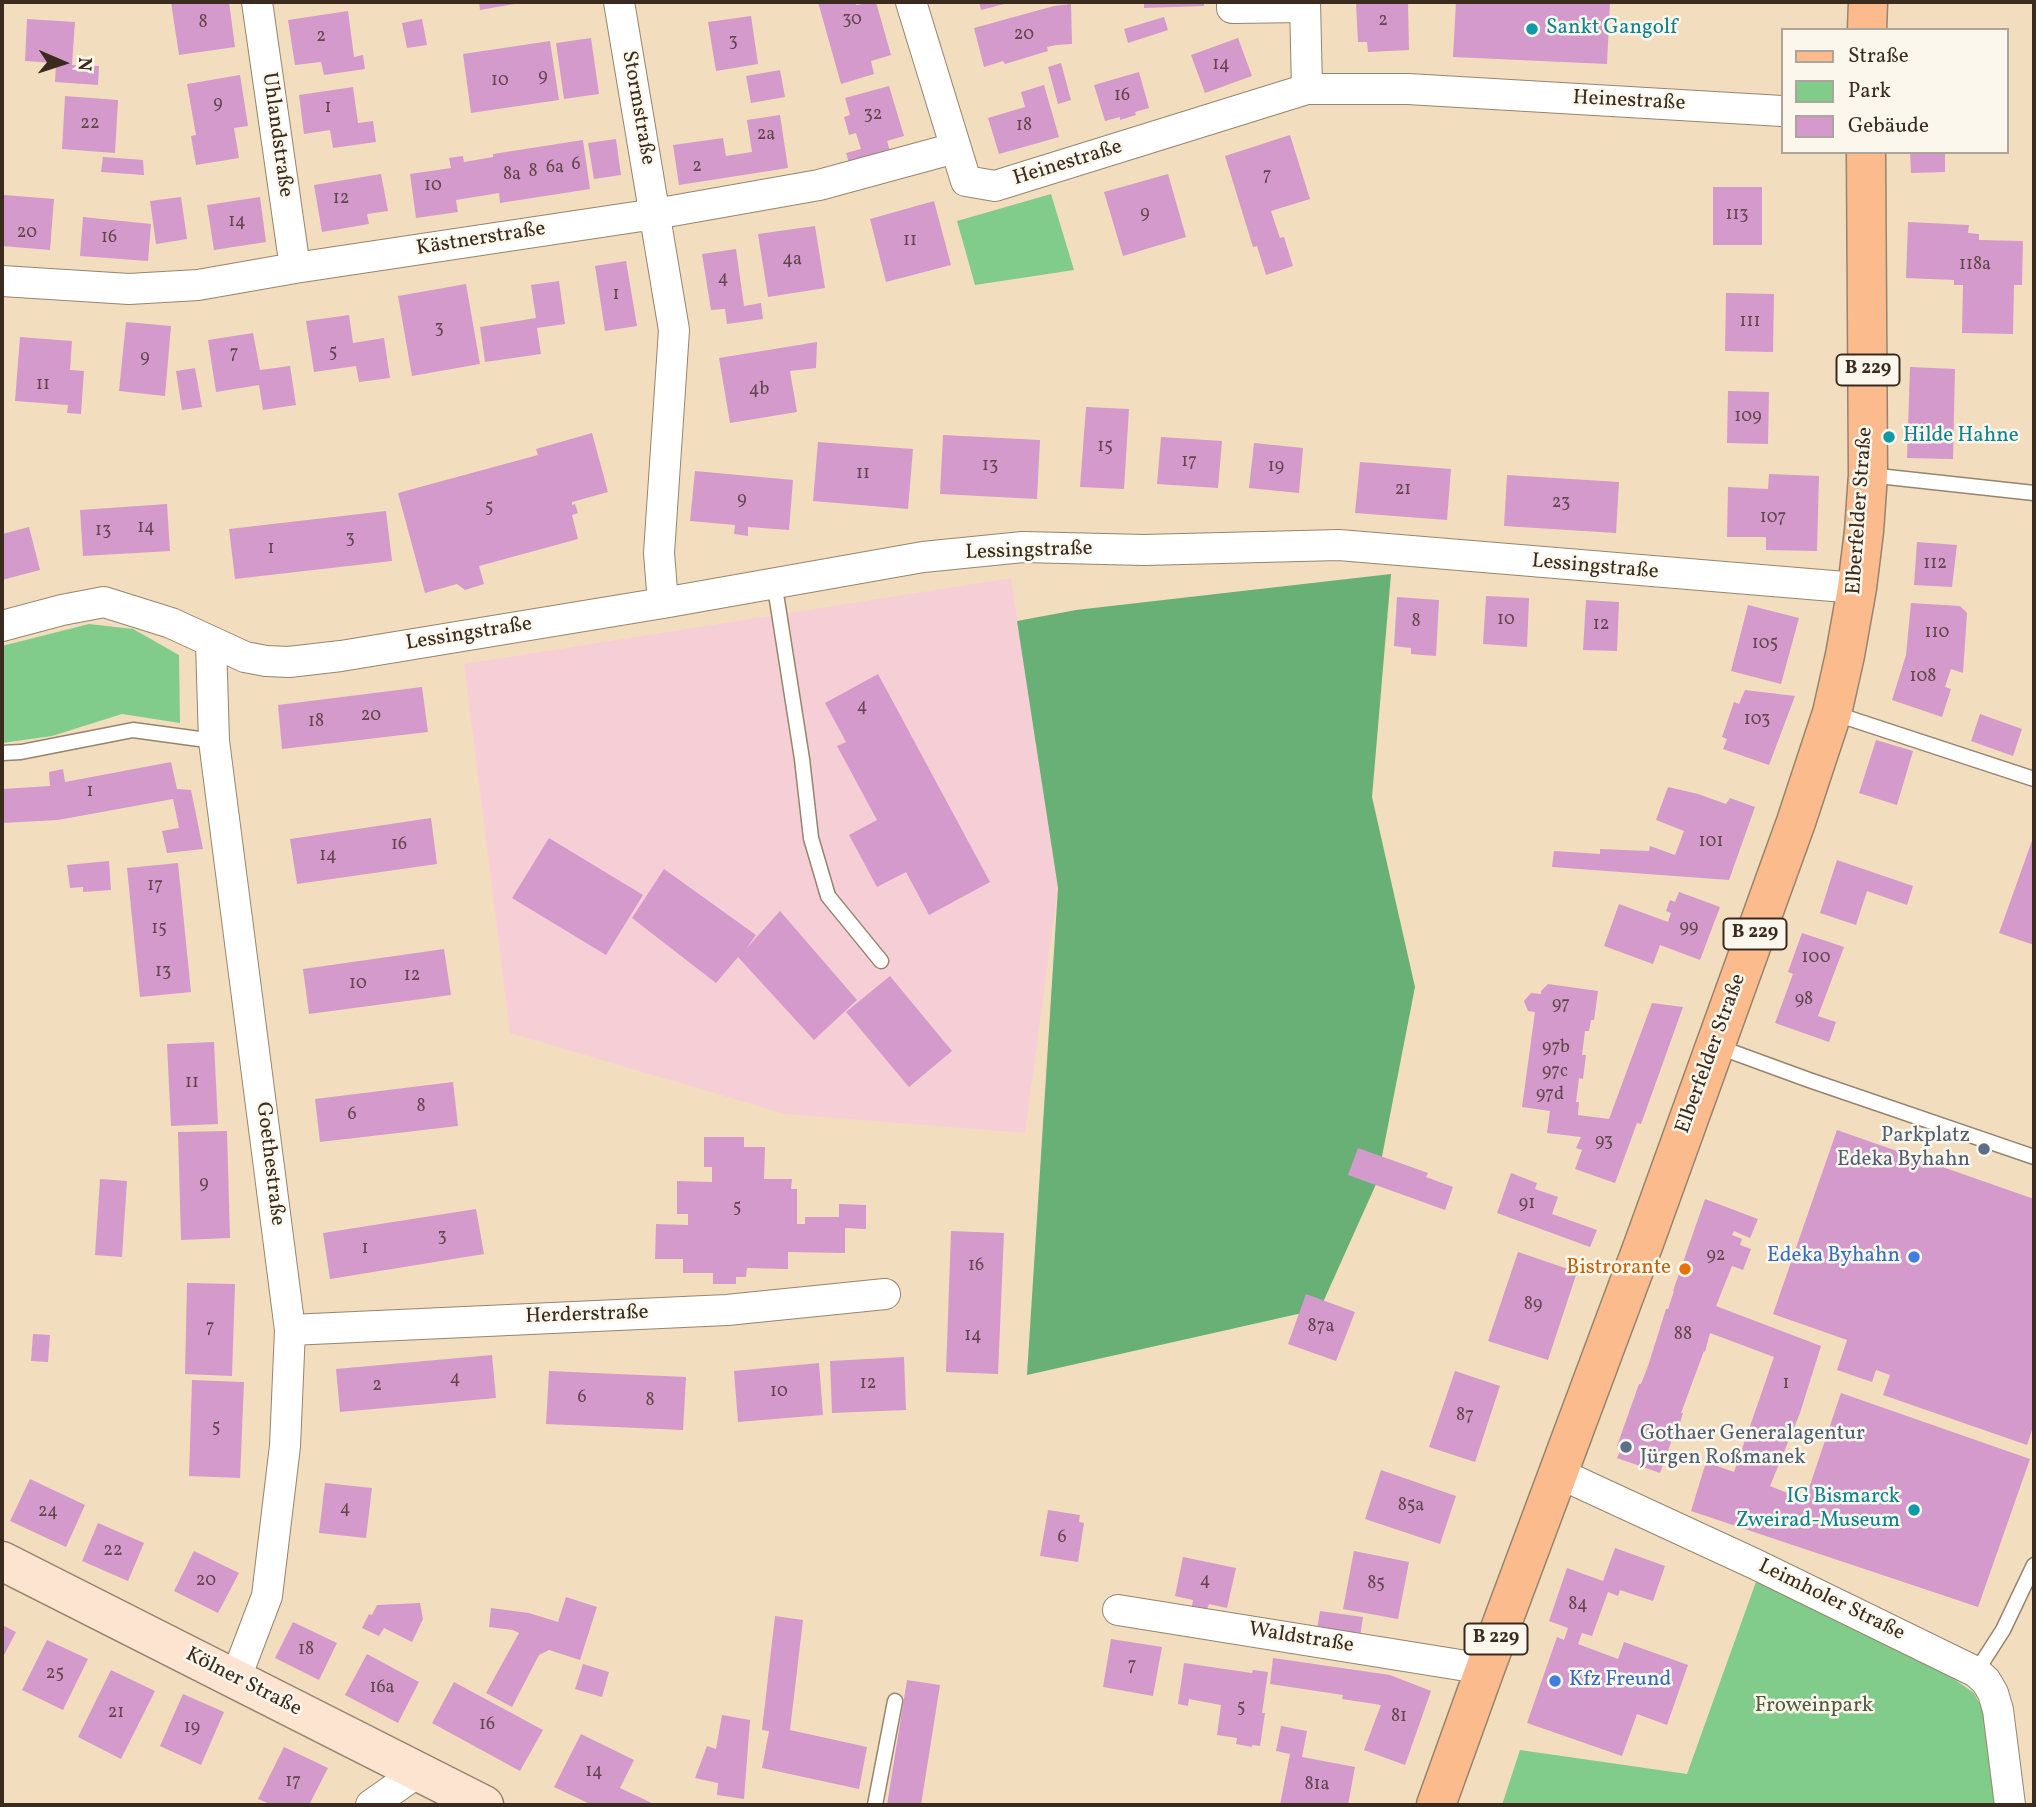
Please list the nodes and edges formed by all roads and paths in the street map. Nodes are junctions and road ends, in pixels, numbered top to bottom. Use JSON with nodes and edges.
{"nodes":[{"id":1,"x":257,"y":2,"type":"edge"},
{"id":2,"x":619,"y":2,"type":"edge"},
{"id":3,"x":911,"y":2,"type":"edge"},
{"id":4,"x":1232,"y":2,"type":"edge"},
{"id":5,"x":1868,"y":2,"type":"edge"},
{"id":6,"x":1305,"y":5,"type":"edge"},
{"id":7,"x":1867,"y":28,"type":"edge"},
{"id":8,"x":1307,"y":89,"type":"junction"},
{"id":9,"x":1780,"y":111,"type":"edge"},
{"id":10,"x":955,"y":148,"type":"junction"},
{"id":11,"x":1866,"y":154,"type":"edge"},
{"id":12,"x":655,"y":214,"type":"junction"},
{"id":13,"x":295,"y":268,"type":"junction"},
{"id":14,"x":2,"y":281,"type":"edge"},
{"id":15,"x":1868,"y":475,"type":"junction"},
{"id":16,"x":2034,"y":493,"type":"edge"},
{"id":17,"x":773,"y":583,"type":"junction"},
{"id":18,"x":1857,"y":588,"type":"junction"},
{"id":19,"x":663,"y":603,"type":"junction"},
{"id":20,"x":2,"y":626,"type":"edge"},
{"id":21,"x":211,"y":643,"type":"junction"},
{"id":22,"x":1832,"y":713,"type":"junction"},
{"id":23,"x":214,"y":741,"type":"junction"},
{"id":24,"x":2,"y":753,"type":"edge"},
{"id":25,"x":2034,"y":779,"type":"edge"},
{"id":26,"x":881,"y":961,"type":"dead end"},
{"id":27,"x":1715,"y":1046,"type":"junction"},
{"id":28,"x":2034,"y":1157,"type":"edge"},
{"id":29,"x":885,"y":1294,"type":"dead end"},
{"id":30,"x":290,"y":1330,"type":"junction"},
{"id":31,"x":1558,"y":1473,"type":"junction"},
{"id":32,"x":2,"y":1562,"type":"edge"},
{"id":33,"x":2034,"y":1565,"type":"edge"},
{"id":34,"x":1118,"y":1610,"type":"dead end"},
{"id":35,"x":1485,"y":1669,"type":"junction"},
{"id":36,"x":1976,"y":1672,"type":"junction"},
{"id":37,"x":235,"y":1679,"type":"junction"},
{"id":38,"x":895,"y":1701,"type":"dead end"},
{"id":39,"x":418,"y":1772,"type":"junction"},
{"id":40,"x":371,"y":1805,"type":"edge"},
{"id":41,"x":484,"y":1805,"type":"edge"},
{"id":42,"x":875,"y":1805,"type":"edge"},
{"id":43,"x":1436,"y":1805,"type":"edge"},
{"id":44,"x":2010,"y":1805,"type":"edge"}],
"edges":[{"from":1,"to":13,"type":"street","name":"Uhlandstraße"},
{"from":2,"to":12,"type":"street","name":"Stormstraße"},
{"from":3,"to":10,"type":"street","name":"Heinestraße"},
{"from":4,"to":6,"type":"street"},
{"from":5,"to":7,"type":"main road"},
{"from":6,"to":8,"type":"street"},
{"from":8,"to":9,"type":"street","name":"Heinestraße"},
{"from":8,"to":10,"type":"street","name":"Heinestraße"},
{"from":10,"to":12,"type":"street","name":"Kästnerstraße"},
{"from":11,"to":15,"type":"main road","name":"Elberfelder Straße","number":"B 229"},
{"from":12,"to":13,"type":"street","name":"Kästnerstraße"},
{"from":12,"to":19,"type":"street","name":"Stormstraße"},
{"from":13,"to":14,"type":"street","name":"Kästnerstraße"},
{"from":15,"to":16,"type":"lane"},
{"from":15,"to":18,"type":"main road","name":"Elberfelder Straße","number":"B 229"},
{"from":17,"to":18,"type":"street","name":"Lessingstraße"},
{"from":17,"to":19,"type":"street","name":"Lessingstraße"},
{"from":17,"to":26,"type":"lane"},
{"from":18,"to":22,"type":"main road","name":"Elberfelder Straße","number":"B 229"},
{"from":19,"to":21,"type":"street","name":"Lessingstraße"},
{"from":20,"to":21,"type":"street","name":"Lessingstraße"},
{"from":21,"to":23,"type":"street","name":"Goethestraße"},
{"from":22,"to":25,"type":"lane"},
{"from":22,"to":27,"type":"main road","name":"Elberfelder Straße","number":"B 229"},
{"from":23,"to":24,"type":"lane"},
{"from":23,"to":30,"type":"street","name":"Goethestraße"},
{"from":27,"to":28,"type":"lane"},
{"from":27,"to":31,"type":"main road","name":"Elberfelder Straße","number":"B 229"},
{"from":29,"to":30,"type":"street","name":"Herderstraße"},
{"from":30,"to":37,"type":"street","name":"Goethestraße"},
{"from":31,"to":35,"type":"main road","name":"Elberfelder Straße","number":"B 229"},
{"from":31,"to":36,"type":"street","name":"Leimholer Straße"},
{"from":32,"to":37,"type":"main road","name":"Kölner Straße"},
{"from":33,"to":36,"type":"lane"},
{"from":34,"to":35,"type":"street","name":"Waldstraße"},
{"from":35,"to":43,"type":"main road","name":"Elberfelder Straße","number":"B 229"},
{"from":36,"to":44,"type":"street","name":"Leimholer Straße"},
{"from":37,"to":39,"type":"main road","name":"Kölner Straße"},
{"from":38,"to":42,"type":"lane"},
{"from":39,"to":40,"type":"street"},
{"from":39,"to":41,"type":"main road","name":"Kölner Straße"}]}
